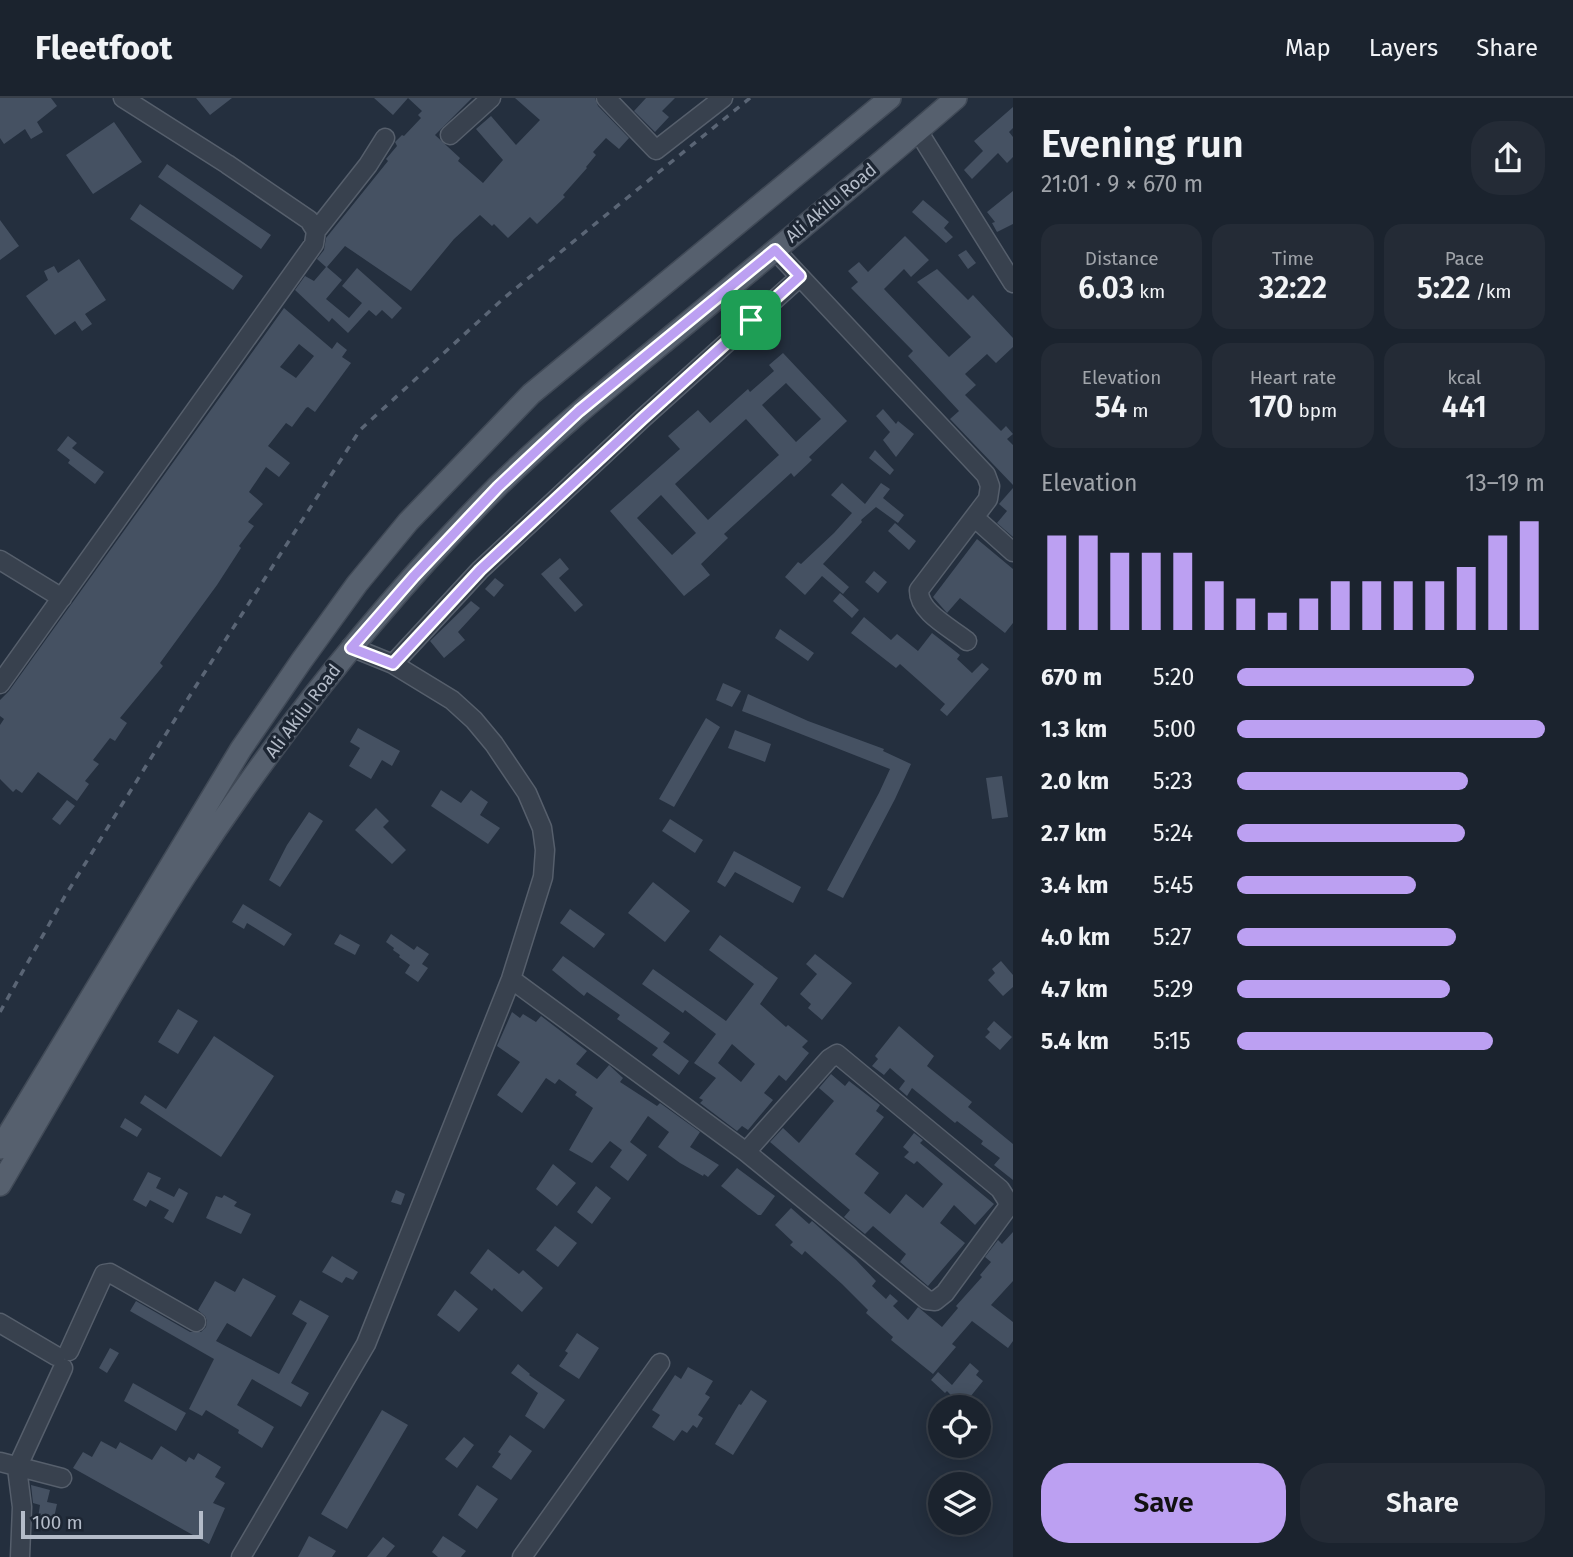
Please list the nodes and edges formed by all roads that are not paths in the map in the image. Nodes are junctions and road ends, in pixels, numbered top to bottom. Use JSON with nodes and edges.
{"nodes":[{"id":1,"x":123,"y":98,"type":"edge"},
{"id":2,"x":491,"y":98,"type":"edge"},
{"id":3,"x":606,"y":98,"type":"edge"},
{"id":4,"x":723,"y":98,"type":"edge"},
{"id":5,"x":890,"y":98,"type":"edge"},
{"id":6,"x":957,"y":98,"type":"edge"},
{"id":7,"x":918,"y":131,"type":"junction"},
{"id":8,"x":450,"y":135,"type":"dead end"},
{"id":9,"x":385,"y":138,"type":"dead end"},
{"id":10,"x":316,"y":231,"type":"junction"},
{"id":11,"x":775,"y":250,"type":"junction"},
{"id":12,"x":800,"y":276,"type":"junction"},
{"id":13,"x":1013,"y":283,"type":"edge"},
{"id":14,"x":975,"y":518,"type":"junction"},
{"id":15,"x":1013,"y":552,"type":"edge"},
{"id":16,"x":0,"y":560,"type":"edge"},
{"id":17,"x":62,"y":598,"type":"junction"},
{"id":18,"x":967,"y":641,"type":"dead end"},
{"id":19,"x":351,"y":648,"type":"junction"},
{"id":20,"x":393,"y":664,"type":"junction"},
{"id":21,"x":0,"y":684,"type":"edge"},
{"id":22,"x":511,"y":979,"type":"junction"},
{"id":23,"x":0,"y":1148,"type":"edge"},
{"id":24,"x":746,"y":1152,"type":"junction"},
{"id":25,"x":0,"y":1185,"type":"edge"},
{"id":26,"x":196,"y":1322,"type":"dead end"},
{"id":27,"x":0,"y":1323,"type":"edge"},
{"id":28,"x":63,"y":1358,"type":"junction"},
{"id":29,"x":660,"y":1363,"type":"dead end"},
{"id":30,"x":8,"y":1465,"type":"edge"},
{"id":31,"x":62,"y":1478,"type":"dead end"},
{"id":32,"x":20,"y":1557,"type":"edge"},
{"id":33,"x":241,"y":1557,"type":"edge"},
{"id":34,"x":523,"y":1557,"type":"edge"}],
"edges":[{"from":1,"to":10,"type":"street"},
{"from":2,"to":8,"type":"street"},
{"from":3,"to":4,"type":"street"},
{"from":5,"to":23,"type":"main road","name":"Ali Akilu Road"},
{"from":6,"to":7,"type":"main road","name":"Ali Akilu Road"},
{"from":7,"to":11,"type":"main road","name":"Ali Akilu Road"},
{"from":7,"to":13,"type":"street"},
{"from":9,"to":10,"type":"street"},
{"from":10,"to":17,"type":"street"},
{"from":11,"to":12,"type":"street"},
{"from":11,"to":19,"type":"main road","name":"Ali Akilu Road"},
{"from":12,"to":14,"type":"street"},
{"from":12,"to":20,"type":"street"},
{"from":14,"to":15,"type":"street"},
{"from":14,"to":18,"type":"street"},
{"from":16,"to":17,"type":"street"},
{"from":17,"to":21,"type":"street"},
{"from":19,"to":20,"type":"street"},
{"from":19,"to":25,"type":"main road","name":"Ali Akilu Road"},
{"from":20,"to":22,"type":"street"},
{"from":22,"to":24,"type":"street"},
{"from":22,"to":33,"type":"street"},
{"from":24,"to":24,"type":"street"},
{"from":26,"to":28,"type":"street"},
{"from":27,"to":28,"type":"street"},
{"from":28,"to":30,"type":"street"},
{"from":29,"to":34,"type":"street"},
{"from":30,"to":31,"type":"street"},
{"from":30,"to":32,"type":"street"}]}
